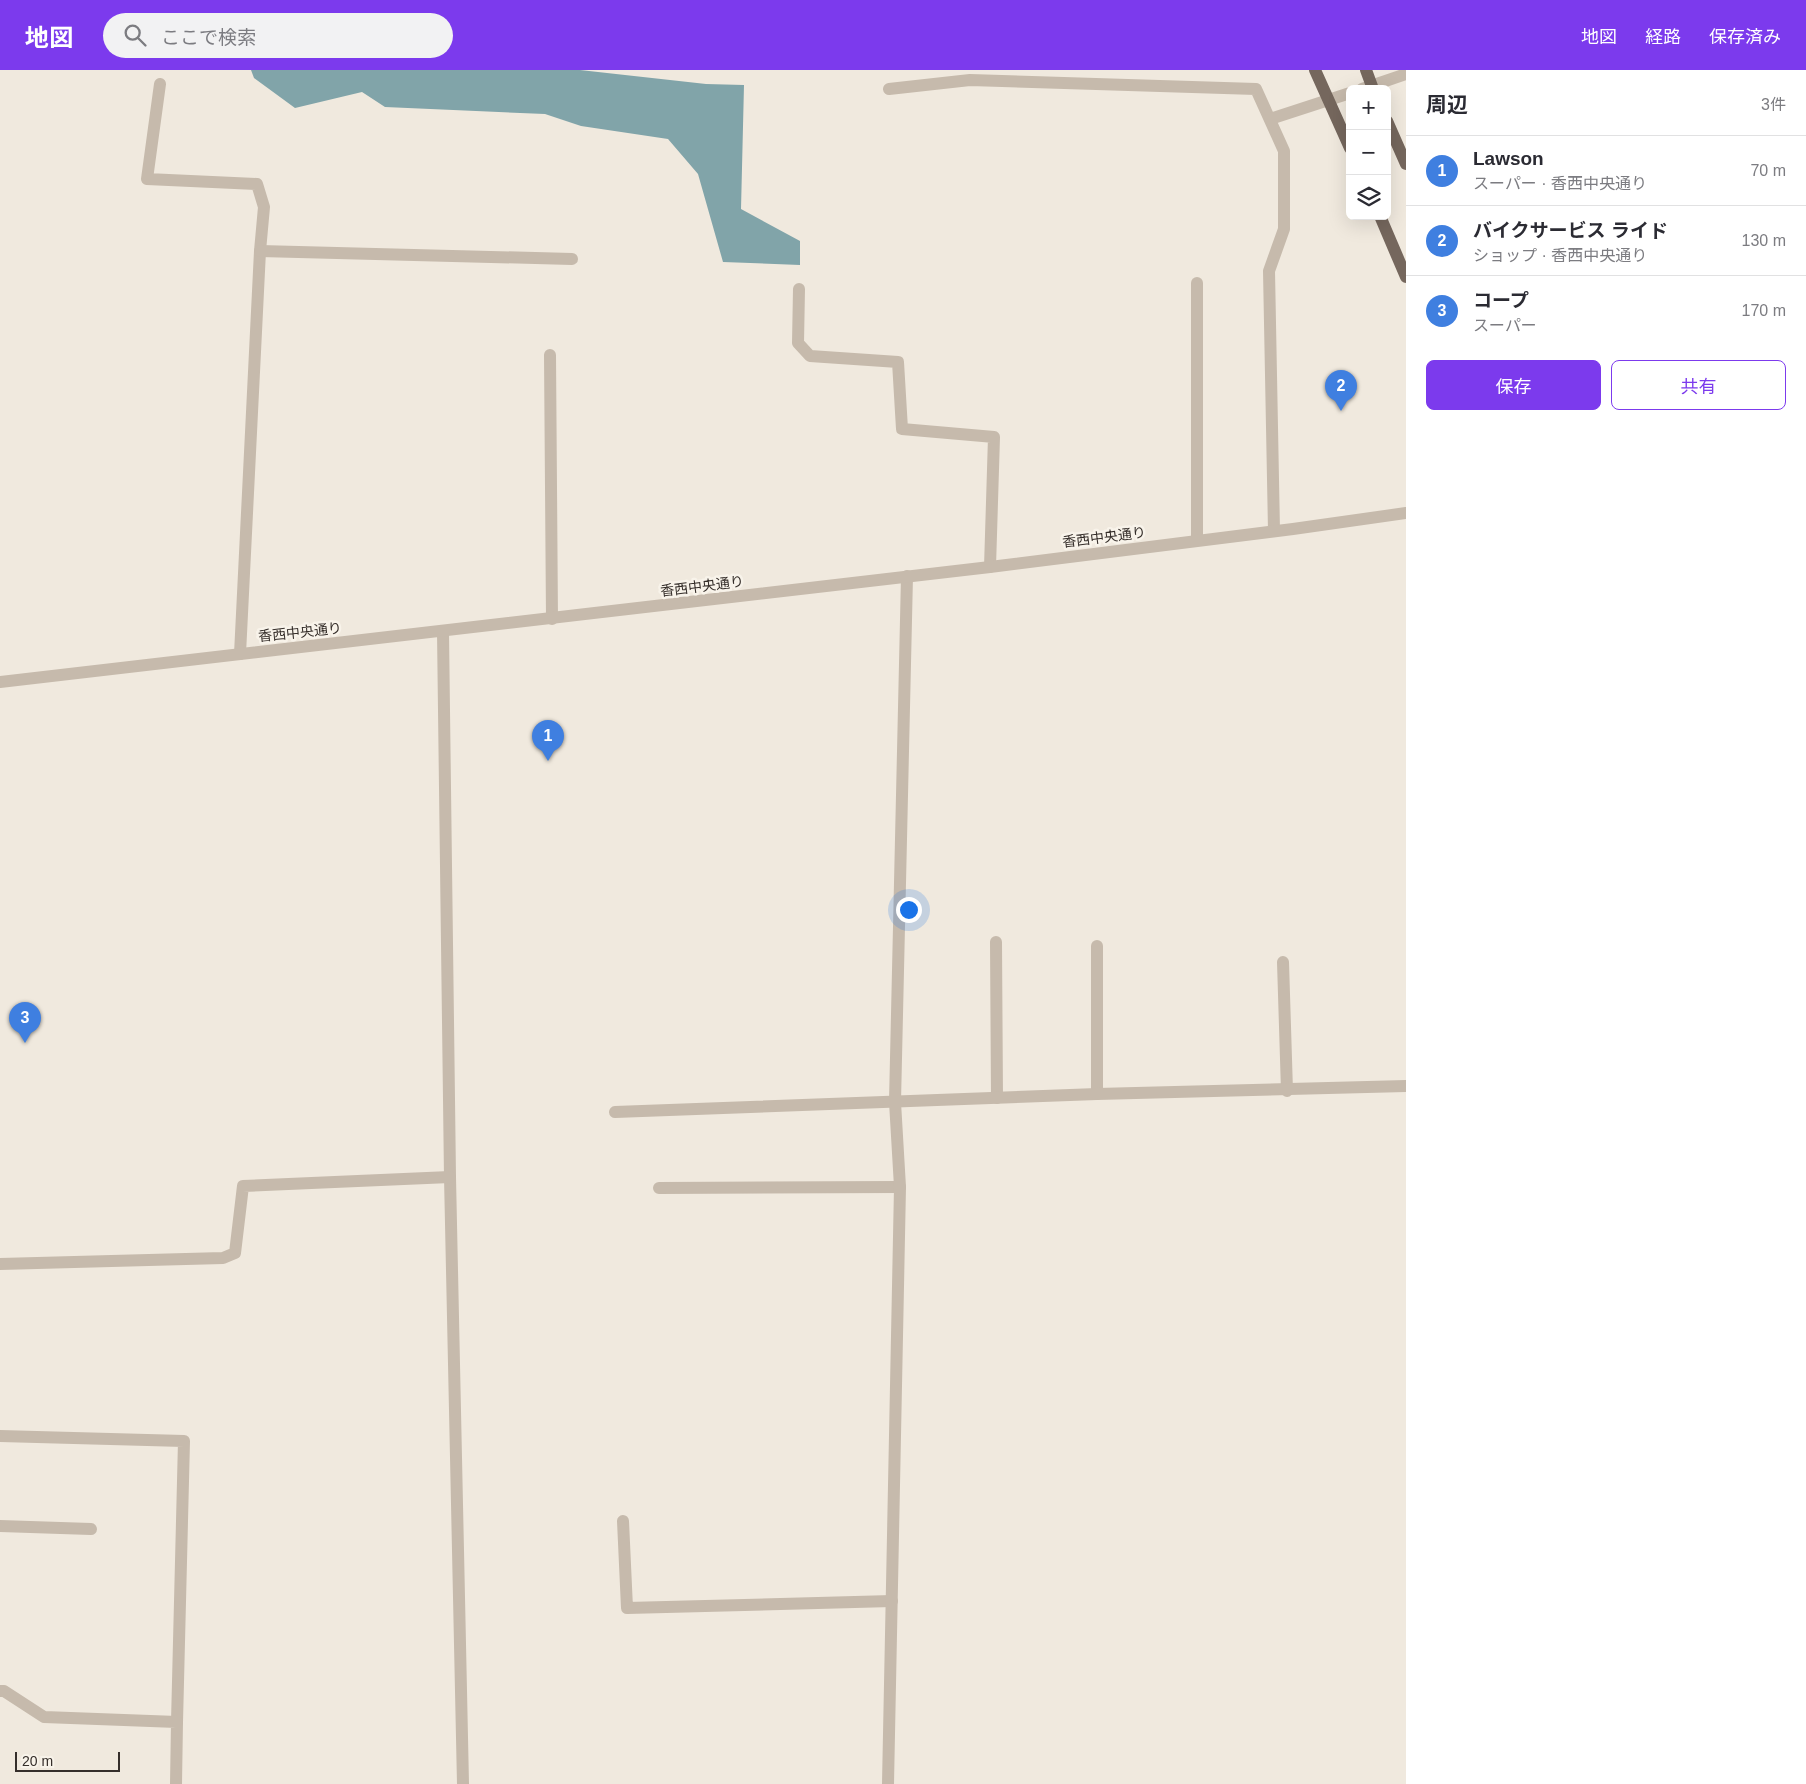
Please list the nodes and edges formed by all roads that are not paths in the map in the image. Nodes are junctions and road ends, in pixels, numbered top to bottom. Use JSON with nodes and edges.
{"nodes":[{"id":1,"x":1315,"y":70,"type":"edge"},
{"id":2,"x":1366,"y":70,"type":"edge"},
{"id":3,"x":1406,"y":74,"type":"edge"},
{"id":4,"x":160,"y":84,"type":"dead end"},
{"id":5,"x":1372,"y":85,"type":"edge"},
{"id":6,"x":1374,"y":85,"type":"edge"},
{"id":7,"x":889,"y":89,"type":"dead end"},
{"id":8,"x":1346,"y":94,"type":"edge"},
{"id":9,"x":1270,"y":120,"type":"junction"},
{"id":10,"x":1391,"y":130,"type":"edge"},
{"id":11,"x":1346,"y":139,"type":"edge"},
{"id":12,"x":1406,"y":164,"type":"edge"},
{"id":13,"x":1382,"y":220,"type":"edge"},
{"id":14,"x":260,"y":251,"type":"junction"},
{"id":15,"x":572,"y":259,"type":"dead end"},
{"id":16,"x":1406,"y":278,"type":"edge"},
{"id":17,"x":1197,"y":283,"type":"dead end"},
{"id":18,"x":799,"y":289,"type":"dead end"},
{"id":19,"x":550,"y":355,"type":"dead end"},
{"id":20,"x":1406,"y":512,"type":"edge"},
{"id":21,"x":1274,"y":532,"type":"junction"},
{"id":22,"x":1197,"y":540,"type":"junction"},
{"id":23,"x":990,"y":567,"type":"junction"},
{"id":24,"x":906,"y":576,"type":"junction"},
{"id":25,"x":552,"y":619,"type":"junction"},
{"id":26,"x":443,"y":632,"type":"junction"},
{"id":27,"x":240,"y":654,"type":"junction"},
{"id":28,"x":0,"y":682,"type":"edge"},
{"id":29,"x":996,"y":942,"type":"dead end"},
{"id":30,"x":1097,"y":946,"type":"dead end"},
{"id":31,"x":1283,"y":962,"type":"dead end"},
{"id":32,"x":1406,"y":1086,"type":"edge"},
{"id":33,"x":1287,"y":1091,"type":"junction"},
{"id":34,"x":1097,"y":1094,"type":"junction"},
{"id":35,"x":997,"y":1098,"type":"junction"},
{"id":36,"x":895,"y":1102,"type":"junction"},
{"id":37,"x":615,"y":1112,"type":"dead end"},
{"id":38,"x":450,"y":1177,"type":"junction"},
{"id":39,"x":900,"y":1187,"type":"junction"},
{"id":40,"x":659,"y":1188,"type":"dead end"},
{"id":41,"x":0,"y":1264,"type":"edge"},
{"id":42,"x":0,"y":1436,"type":"edge"},
{"id":43,"x":622,"y":1521,"type":"dead end"},
{"id":44,"x":0,"y":1526,"type":"edge"},
{"id":45,"x":90,"y":1529,"type":"dead end"},
{"id":46,"x":892,"y":1601,"type":"junction"},
{"id":47,"x":0,"y":1691,"type":"edge"},
{"id":48,"x":177,"y":1722,"type":"junction"},
{"id":49,"x":176,"y":1784,"type":"edge"},
{"id":50,"x":462,"y":1784,"type":"edge"},
{"id":51,"x":888,"y":1784,"type":"edge"}],
"edges":[{"from":1,"to":11,"type":"main road","bridge":true},
{"from":2,"to":5,"type":"main road","bridge":true},
{"from":3,"to":6,"type":"street"},
{"from":4,"to":14,"type":"street"},
{"from":7,"to":9,"type":"street"},
{"from":8,"to":9,"type":"street"},
{"from":9,"to":21,"type":"street"},
{"from":10,"to":12,"type":"main road"},
{"from":13,"to":16,"type":"main road"},
{"from":14,"to":15,"type":"street"},
{"from":14,"to":27,"type":"street"},
{"from":17,"to":22,"type":"street"},
{"from":18,"to":23,"type":"street"},
{"from":19,"to":25,"type":"street"},
{"from":20,"to":21,"type":"street","name":"香西中央通り"},
{"from":21,"to":22,"type":"street","name":"香西中央通り"},
{"from":22,"to":23,"type":"street","name":"香西中央通り"},
{"from":23,"to":24,"type":"street","name":"香西中央通り"},
{"from":24,"to":25,"type":"street","name":"香西中央通り"},
{"from":24,"to":36,"type":"street"},
{"from":25,"to":26,"type":"street","name":"香西中央通り"},
{"from":26,"to":27,"type":"street","name":"香西中央通り"},
{"from":26,"to":38,"type":"street"},
{"from":27,"to":28,"type":"street","name":"香西中央通り"},
{"from":29,"to":35,"type":"street"},
{"from":30,"to":34,"type":"street"},
{"from":31,"to":33,"type":"street"},
{"from":32,"to":33,"type":"street"},
{"from":33,"to":34,"type":"street"},
{"from":34,"to":35,"type":"street"},
{"from":35,"to":36,"type":"street"},
{"from":36,"to":37,"type":"street"},
{"from":36,"to":39,"type":"street"},
{"from":38,"to":41,"type":"street"},
{"from":38,"to":50,"type":"street"},
{"from":39,"to":40,"type":"street"},
{"from":39,"to":46,"type":"street"},
{"from":42,"to":48,"type":"street"},
{"from":43,"to":46,"type":"street"},
{"from":44,"to":45,"type":"street"},
{"from":46,"to":51,"type":"street"},
{"from":47,"to":48,"type":"street"},
{"from":48,"to":49,"type":"street"}]}
